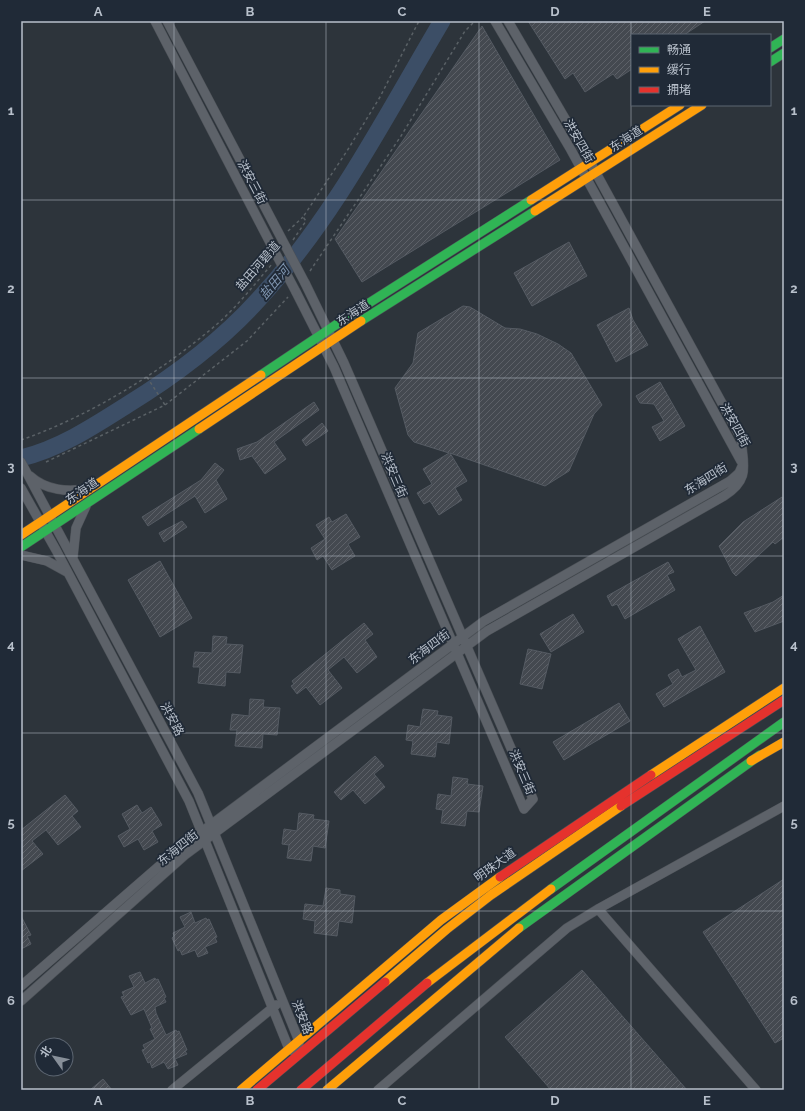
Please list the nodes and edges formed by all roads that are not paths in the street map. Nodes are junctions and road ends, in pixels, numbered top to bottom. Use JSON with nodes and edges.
{"nodes":[{"id":1,"x":155,"y":21,"type":"edge"},
{"id":2,"x":167,"y":21,"type":"edge"},
{"id":3,"x":495,"y":21,"type":"edge"},
{"id":4,"x":508,"y":21,"type":"edge"},
{"id":5,"x":784,"y":39,"type":"edge"},
{"id":6,"x":771,"y":47,"type":"edge"},
{"id":7,"x":784,"y":53,"type":"edge"},
{"id":8,"x":771,"y":61,"type":"edge"},
{"id":9,"x":678,"y":106,"type":"edge"},
{"id":10,"x":700,"y":106,"type":"edge"},
{"id":11,"x":590,"y":162,"type":"junction"},
{"id":12,"x":581,"y":168,"type":"junction"},
{"id":13,"x":596,"y":173,"type":"junction"},
{"id":14,"x":586,"y":178,"type":"junction"},
{"id":15,"x":328,"y":331,"type":"junction"},
{"id":16,"x":319,"y":337,"type":"junction"},
{"id":17,"x":333,"y":340,"type":"junction"},
{"id":18,"x":324,"y":346,"type":"junction"},
{"id":19,"x":22,"y":464,"type":"edge"},
{"id":20,"x":743,"y":464,"type":"junction"},
{"id":21,"x":28,"y":475,"type":"junction"},
{"id":22,"x":93,"y":487,"type":"junction"},
{"id":23,"x":21,"y":488,"type":"edge"},
{"id":24,"x":92,"y":500,"type":"junction"},
{"id":25,"x":50,"y":515,"type":"junction"},
{"id":26,"x":40,"y":522,"type":"junction"},
{"id":27,"x":55,"y":524,"type":"junction"},
{"id":28,"x":45,"y":531,"type":"junction"},
{"id":29,"x":21,"y":535,"type":"edge"},
{"id":30,"x":21,"y":547,"type":"edge"},
{"id":31,"x":21,"y":555,"type":"edge"},
{"id":32,"x":73,"y":558,"type":"junction"},
{"id":33,"x":69,"y":575,"type":"junction"},
{"id":34,"x":462,"y":637,"type":"junction"},
{"id":35,"x":453,"y":643,"type":"junction"},
{"id":36,"x":467,"y":646,"type":"junction"},
{"id":37,"x":457,"y":653,"type":"junction"},
{"id":38,"x":784,"y":688,"type":"edge"},
{"id":39,"x":784,"y":700,"type":"edge"},
{"id":40,"x":784,"y":722,"type":"edge"},
{"id":41,"x":784,"y":738,"type":"edge"},
{"id":42,"x":784,"y":742,"type":"edge"},
{"id":43,"x":751,"y":761,"type":"junction"},
{"id":44,"x":784,"y":806,"type":"edge"},
{"id":45,"x":210,"y":824,"type":"junction"},
{"id":46,"x":201,"y":831,"type":"junction"},
{"id":47,"x":214,"y":834,"type":"junction"},
{"id":48,"x":205,"y":841,"type":"junction"},
{"id":49,"x":598,"y":909,"type":"junction"},
{"id":50,"x":21,"y":986,"type":"edge"},
{"id":51,"x":21,"y":1001,"type":"edge"},
{"id":52,"x":283,"y":1001,"type":"junction"},
{"id":53,"x":272,"y":1008,"type":"junction"},
{"id":54,"x":299,"y":1041,"type":"junction"},
{"id":55,"x":289,"y":1049,"type":"junction"},
{"id":56,"x":299,"y":1054,"type":"junction"},
{"id":57,"x":172,"y":1090,"type":"edge"},
{"id":58,"x":241,"y":1090,"type":"edge"},
{"id":59,"x":257,"y":1090,"type":"edge"},
{"id":60,"x":300,"y":1090,"type":"edge"},
{"id":61,"x":327,"y":1090,"type":"edge"},
{"id":62,"x":378,"y":1090,"type":"edge"},
{"id":63,"x":756,"y":1090,"type":"edge"}],
"edges":[{"from":1,"to":16,"type":"street","name":"洪安三街","bridge":true},
{"from":2,"to":15,"type":"street","name":"洪安三街","bridge":true},
{"from":3,"to":12,"type":"street","name":"洪安四街"},
{"from":4,"to":11,"type":"street","name":"洪安四街"},
{"from":5,"to":6,"type":"street"},
{"from":7,"to":8,"type":"street"},
{"from":9,"to":11,"type":"street","name":"东海道"},
{"from":10,"to":13,"type":"street","name":"东海道"},
{"from":11,"to":12,"type":"street","name":"东海道"},
{"from":11,"to":13,"type":"street","name":"洪安四街"},
{"from":12,"to":14,"type":"street","name":"洪安四街"},
{"from":12,"to":15,"type":"street","name":"东海道"},
{"from":13,"to":14,"type":"street","name":"东海道"},
{"from":13,"to":20,"type":"street","name":"洪安四街"},
{"from":14,"to":17,"type":"street","name":"东海道"},
{"from":14,"to":20,"type":"street","name":"洪安四街"},
{"from":15,"to":16,"type":"street","name":"东海道"},
{"from":15,"to":17,"type":"street","name":"洪安三街"},
{"from":16,"to":18,"type":"street","name":"洪安三街"},
{"from":16,"to":22,"type":"street","name":"东海道"},
{"from":17,"to":18,"type":"street","name":"东海道"},
{"from":17,"to":34,"type":"street","name":"洪安三街"},
{"from":18,"to":24,"type":"street","name":"东海道"},
{"from":18,"to":35,"type":"street","name":"洪安三街"},
{"from":19,"to":21,"type":"street","name":"洪安路"},
{"from":20,"to":34,"type":"street","name":"东海四街"},
{"from":20,"to":36,"type":"street","name":"东海四街"},
{"from":21,"to":22,"type":"street"},
{"from":21,"to":25,"type":"street","name":"洪安路"},
{"from":22,"to":25,"type":"street","name":"东海道"},
{"from":23,"to":26,"type":"street","name":"洪安路"},
{"from":24,"to":27,"type":"street","name":"东海道"},
{"from":24,"to":32,"type":"street"},
{"from":25,"to":26,"type":"street","name":"东海道"},
{"from":25,"to":27,"type":"street","name":"洪安路"},
{"from":26,"to":28,"type":"street","name":"洪安路"},
{"from":26,"to":29,"type":"street","name":"东海道"},
{"from":27,"to":28,"type":"street","name":"东海道"},
{"from":27,"to":32,"type":"street","name":"洪安路"},
{"from":28,"to":30,"type":"street","name":"东海道"},
{"from":28,"to":33,"type":"street","name":"洪安路"},
{"from":31,"to":33,"type":"street"},
{"from":32,"to":45,"type":"street","name":"洪安路"},
{"from":33,"to":46,"type":"street","name":"洪安路"},
{"from":34,"to":35,"type":"street","name":"东海四街"},
{"from":34,"to":36,"type":"street","name":"洪安三街"},
{"from":35,"to":37,"type":"street","name":"洪安三街"},
{"from":35,"to":45,"type":"street","name":"东海四街"},
{"from":36,"to":37,"type":"street","name":"东海四街"},
{"from":36,"to":37,"type":"street","name":"洪安三街"},
{"from":37,"to":47,"type":"street","name":"东海四街"},
{"from":38,"to":54,"type":"street","name":"明珠大道"},
{"from":39,"to":56,"type":"street","name":"明珠大道"},
{"from":40,"to":60,"type":"street"},
{"from":41,"to":43,"type":"street"},
{"from":42,"to":43,"type":"street"},
{"from":43,"to":61,"type":"street"},
{"from":44,"to":49,"type":"street"},
{"from":45,"to":46,"type":"street","name":"东海四街"},
{"from":45,"to":47,"type":"street","name":"洪安路"},
{"from":46,"to":48,"type":"street","name":"洪安路"},
{"from":46,"to":50,"type":"street","name":"东海四街"},
{"from":47,"to":48,"type":"street","name":"东海四街"},
{"from":47,"to":52,"type":"street","name":"洪安路"},
{"from":48,"to":51,"type":"street","name":"东海四街"},
{"from":48,"to":53,"type":"street","name":"洪安路"},
{"from":49,"to":62,"type":"street"},
{"from":49,"to":63,"type":"street"},
{"from":52,"to":53,"type":"street"},
{"from":52,"to":54,"type":"street","name":"洪安路"},
{"from":53,"to":55,"type":"street","name":"洪安路"},
{"from":53,"to":57,"type":"street"},
{"from":54,"to":55,"type":"street","name":"明珠大道"},
{"from":54,"to":56,"type":"street","name":"洪安路"},
{"from":55,"to":56,"type":"street","name":"洪安路"},
{"from":55,"to":58,"type":"street","name":"明珠大道"},
{"from":56,"to":59,"type":"street","name":"明珠大道"}]}
